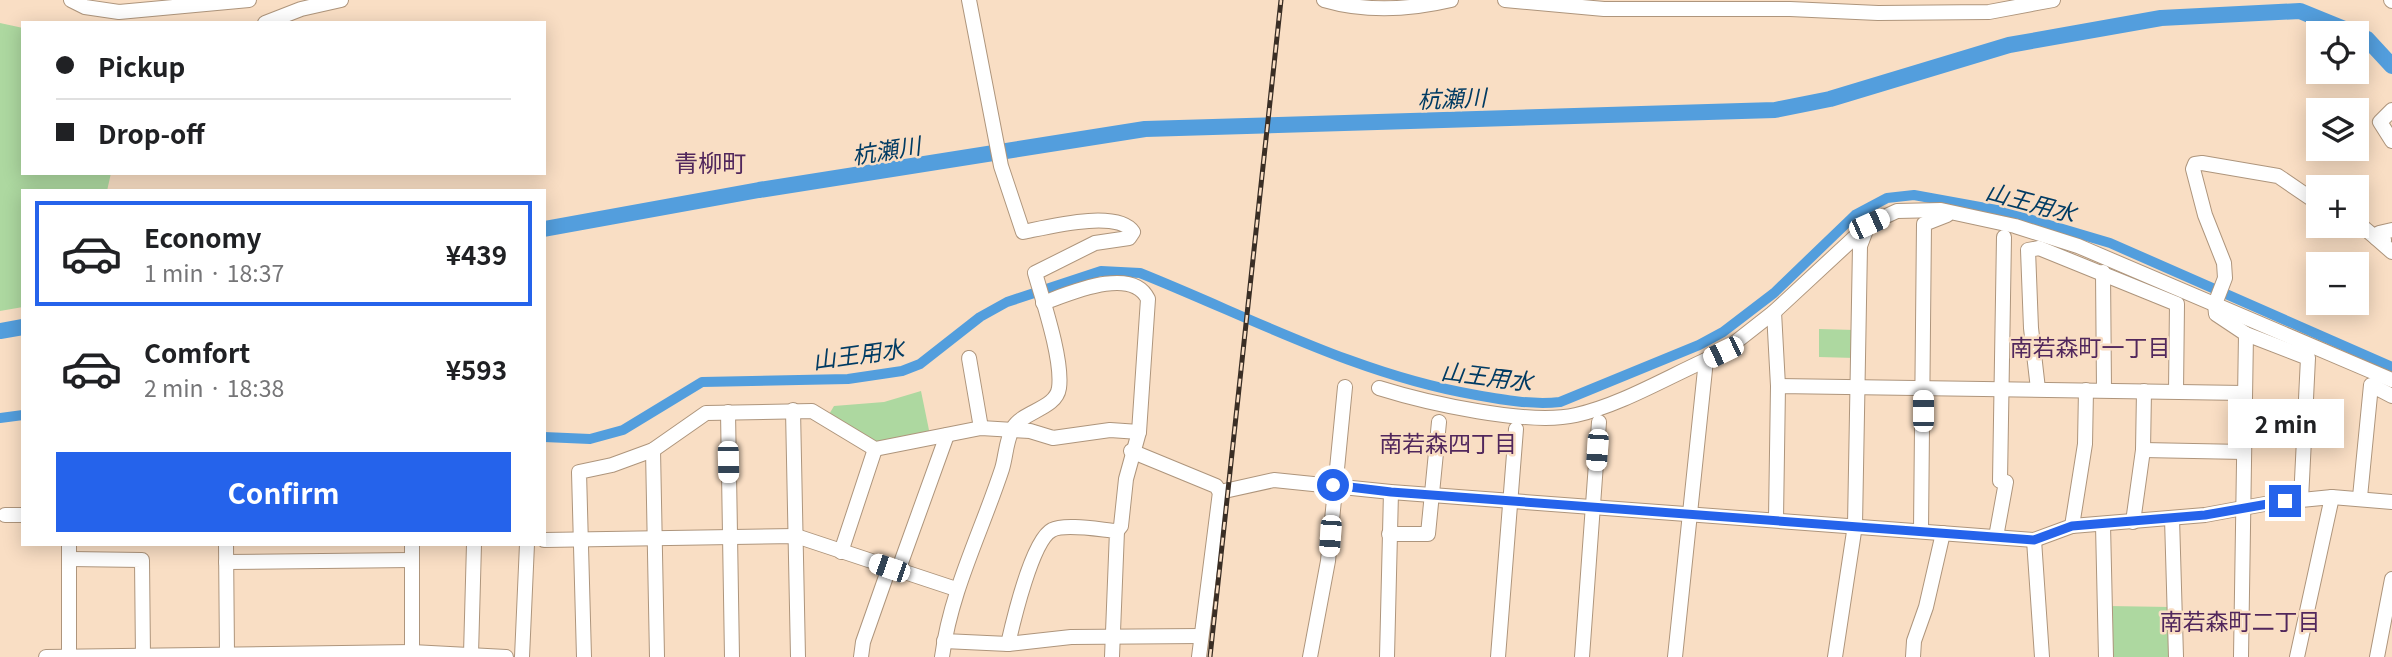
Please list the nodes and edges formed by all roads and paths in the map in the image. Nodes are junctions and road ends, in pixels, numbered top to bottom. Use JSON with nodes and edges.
{"nodes":[{"id":1,"x":71,"y":0,"type":"edge"},
{"id":2,"x":249,"y":0,"type":"edge"},
{"id":3,"x":341,"y":0,"type":"edge"},
{"id":4,"x":969,"y":0,"type":"edge"},
{"id":5,"x":1324,"y":0,"type":"edge"},
{"id":6,"x":1451,"y":0,"type":"edge"},
{"id":7,"x":1505,"y":0,"type":"edge"},
{"id":8,"x":2053,"y":0,"type":"edge"},
{"id":9,"x":270,"y":21,"type":"edge"},
{"id":10,"x":2392,"y":110,"type":"edge"},
{"id":11,"x":2392,"y":141,"type":"edge"},
{"id":12,"x":2306,"y":195,"type":"edge"},
{"id":13,"x":1966,"y":214,"type":"junction"},
{"id":14,"x":1869,"y":224,"type":"junction"},
{"id":15,"x":2392,"y":230,"type":"edge"},
{"id":16,"x":2369,"y":232,"type":"edge"},
{"id":17,"x":2004,"y":237,"type":"dead end"},
{"id":18,"x":2376,"y":238,"type":"junction"},
{"id":19,"x":2392,"y":240,"type":"edge"},
{"id":20,"x":2392,"y":252,"type":"edge"},
{"id":21,"x":2103,"y":272,"type":"junction"},
{"id":22,"x":1041,"y":296,"type":"junction"},
{"id":23,"x":2218,"y":296,"type":"junction"},
{"id":24,"x":1774,"y":312,"type":"junction"},
{"id":25,"x":2246,"y":334,"type":"junction"},
{"id":26,"x":969,"y":358,"type":"dead end"},
{"id":27,"x":1706,"y":360,"type":"junction"},
{"id":28,"x":2392,"y":380,"type":"edge"},
{"id":29,"x":1778,"y":386,"type":"junction"},
{"id":30,"x":1345,"y":387,"type":"dead end"},
{"id":31,"x":1856,"y":387,"type":"junction"},
{"id":32,"x":1380,"y":388,"type":"dead end"},
{"id":33,"x":1923,"y":388,"type":"junction"},
{"id":34,"x":2001,"y":389,"type":"junction"},
{"id":35,"x":2038,"y":389,"type":"junction"},
{"id":36,"x":2086,"y":390,"type":"junction"},
{"id":37,"x":2104,"y":390,"type":"junction"},
{"id":38,"x":2144,"y":391,"type":"junction"},
{"id":39,"x":2176,"y":391,"type":"junction"},
{"id":40,"x":2244,"y":393,"type":"junction"},
{"id":41,"x":2392,"y":397,"type":"edge"},
{"id":42,"x":793,"y":410,"type":"junction"},
{"id":43,"x":728,"y":412,"type":"junction"},
{"id":44,"x":1439,"y":422,"type":"dead end"},
{"id":45,"x":1599,"y":422,"type":"dead end"},
{"id":46,"x":981,"y":428,"type":"junction"},
{"id":47,"x":1516,"y":429,"type":"dead end"},
{"id":48,"x":1011,"y":430,"type":"junction"},
{"id":49,"x":1139,"y":432,"type":"junction"},
{"id":50,"x":947,"y":435,"type":"junction"},
{"id":51,"x":875,"y":449,"type":"junction"},
{"id":52,"x":653,"y":450,"type":"junction"},
{"id":53,"x":2143,"y":450,"type":"junction"},
{"id":54,"x":1132,"y":451,"type":"junction"},
{"id":55,"x":2244,"y":452,"type":"junction"},
{"id":56,"x":1333,"y":485,"type":"junction"},
{"id":57,"x":1220,"y":492,"type":"junction"},
{"id":58,"x":1391,"y":492,"type":"junction"},
{"id":59,"x":1434,"y":493,"type":"junction"},
{"id":60,"x":2332,"y":497,"type":"junction"},
{"id":61,"x":2360,"y":498,"type":"junction"},
{"id":62,"x":1512,"y":499,"type":"junction"},
{"id":63,"x":2301,"y":500,"type":"junction"},
{"id":64,"x":2392,"y":502,"type":"edge"},
{"id":65,"x":1594,"y":505,"type":"junction"},
{"id":66,"x":2243,"y":508,"type":"junction"},
{"id":67,"x":1691,"y":512,"type":"junction"},
{"id":68,"x":5,"y":515,"type":"dead end"},
{"id":69,"x":21,"y":515,"type":"edge"},
{"id":70,"x":2172,"y":518,"type":"junction"},
{"id":71,"x":1776,"y":519,"type":"junction"},
{"id":72,"x":2133,"y":522,"type":"junction"},
{"id":73,"x":1855,"y":525,"type":"junction"},
{"id":74,"x":2103,"y":525,"type":"junction"},
{"id":75,"x":2072,"y":526,"type":"junction"},
{"id":76,"x":1921,"y":530,"type":"junction"},
{"id":77,"x":1117,"y":531,"type":"junction"},
{"id":78,"x":1943,"y":533,"type":"junction"},
{"id":79,"x":1389,"y":534,"type":"junction"},
{"id":80,"x":796,"y":536,"type":"junction"},
{"id":81,"x":729,"y":537,"type":"junction"},
{"id":82,"x":1996,"y":537,"type":"junction"},
{"id":83,"x":656,"y":538,"type":"junction"},
{"id":84,"x":546,"y":540,"type":"edge"},
{"id":85,"x":581,"y":540,"type":"junction"},
{"id":86,"x":2034,"y":540,"type":"junction"},
{"id":87,"x":226,"y":546,"type":"edge"},
{"id":88,"x":412,"y":546,"type":"edge"},
{"id":89,"x":474,"y":546,"type":"edge"},
{"id":90,"x":527,"y":546,"type":"edge"},
{"id":91,"x":69,"y":551,"type":"edge"},
{"id":92,"x":841,"y":552,"type":"junction"},
{"id":93,"x":412,"y":560,"type":"junction"},
{"id":94,"x":226,"y":562,"type":"junction"},
{"id":95,"x":893,"y":570,"type":"junction"},
{"id":96,"x":2392,"y":579,"type":"edge"},
{"id":97,"x":956,"y":589,"type":"junction"},
{"id":98,"x":1114,"y":636,"type":"junction"},
{"id":99,"x":1201,"y":636,"type":"junction"},
{"id":100,"x":944,"y":641,"type":"junction"},
{"id":101,"x":1008,"y":645,"type":"junction"},
{"id":102,"x":227,"y":654,"type":"junction"},
{"id":103,"x":471,"y":654,"type":"junction"},
{"id":104,"x":412,"y":655,"type":"edge"},
{"id":105,"x":69,"y":656,"type":"edge"},
{"id":106,"x":143,"y":656,"type":"edge"},
{"id":107,"x":46,"y":657,"type":"edge"},
{"id":108,"x":506,"y":657,"type":"edge"},
{"id":109,"x":522,"y":657,"type":"edge"},
{"id":110,"x":584,"y":657,"type":"edge"},
{"id":111,"x":657,"y":657,"type":"edge"},
{"id":112,"x":732,"y":657,"type":"edge"},
{"id":113,"x":798,"y":657,"type":"edge"},
{"id":114,"x":861,"y":657,"type":"edge"},
{"id":115,"x":942,"y":657,"type":"edge"},
{"id":116,"x":1112,"y":657,"type":"edge"},
{"id":117,"x":1199,"y":657,"type":"edge"},
{"id":118,"x":1310,"y":657,"type":"edge"},
{"id":119,"x":1387,"y":657,"type":"edge"},
{"id":120,"x":1498,"y":657,"type":"edge"},
{"id":121,"x":1582,"y":657,"type":"edge"},
{"id":122,"x":1675,"y":657,"type":"edge"},
{"id":123,"x":1835,"y":657,"type":"edge"},
{"id":124,"x":1913,"y":657,"type":"edge"},
{"id":125,"x":2042,"y":657,"type":"edge"},
{"id":126,"x":2106,"y":657,"type":"edge"},
{"id":127,"x":2176,"y":657,"type":"edge"},
{"id":128,"x":2241,"y":657,"type":"edge"},
{"id":129,"x":2297,"y":657,"type":"edge"},
{"id":130,"x":2377,"y":657,"type":"edge"}],
"edges":[{"from":1,"to":2,"type":"street"},
{"from":3,"to":9,"type":"street"},
{"from":4,"to":22,"type":"street"},
{"from":5,"to":6,"type":"street"},
{"from":7,"to":8,"type":"street"},
{"from":10,"to":11,"type":"street"},
{"from":12,"to":23,"type":"street"},
{"from":13,"to":14,"type":"street"},
{"from":13,"to":23,"type":"street"},
{"from":13,"to":33,"type":"street"},
{"from":14,"to":24,"type":"street"},
{"from":14,"to":31,"type":"street"},
{"from":15,"to":18,"type":"street"},
{"from":16,"to":18,"type":"street"},
{"from":17,"to":34,"type":"street"},
{"from":18,"to":19,"type":"street"},
{"from":18,"to":20,"type":"street"},
{"from":21,"to":35,"type":"street"},
{"from":21,"to":37,"type":"street"},
{"from":21,"to":39,"type":"street"},
{"from":22,"to":48,"type":"street"},
{"from":22,"to":49,"type":"street"},
{"from":23,"to":25,"type":"street"},
{"from":23,"to":28,"type":"street"},
{"from":24,"to":27,"type":"street"},
{"from":24,"to":29,"type":"street"},
{"from":25,"to":40,"type":"street"},
{"from":25,"to":63,"type":"street"},
{"from":26,"to":46,"type":"street"},
{"from":27,"to":32,"type":"street"},
{"from":27,"to":67,"type":"street"},
{"from":29,"to":31,"type":"street"},
{"from":29,"to":71,"type":"street"},
{"from":30,"to":56,"type":"street"},
{"from":31,"to":33,"type":"street"},
{"from":31,"to":73,"type":"street"},
{"from":33,"to":34,"type":"street"},
{"from":33,"to":76,"type":"street"},
{"from":34,"to":35,"type":"street"},
{"from":34,"to":82,"type":"street"},
{"from":35,"to":36,"type":"street"},
{"from":36,"to":37,"type":"street"},
{"from":36,"to":75,"type":"street"},
{"from":37,"to":38,"type":"street"},
{"from":38,"to":39,"type":"street"},
{"from":38,"to":53,"type":"street"},
{"from":39,"to":40,"type":"street"},
{"from":40,"to":55,"type":"street"},
{"from":41,"to":61,"type":"street"},
{"from":42,"to":43,"type":"street"},
{"from":42,"to":51,"type":"street"},
{"from":42,"to":80,"type":"street"},
{"from":43,"to":52,"type":"street"},
{"from":43,"to":81,"type":"street"},
{"from":44,"to":59,"type":"street"},
{"from":45,"to":65,"type":"street"},
{"from":46,"to":48,"type":"street"},
{"from":46,"to":50,"type":"street"},
{"from":47,"to":62,"type":"street"},
{"from":48,"to":49,"type":"street"},
{"from":48,"to":97,"type":"street"},
{"from":49,"to":54,"type":"street"},
{"from":50,"to":51,"type":"street"},
{"from":50,"to":95,"type":"street"},
{"from":51,"to":92,"type":"street"},
{"from":52,"to":83,"type":"street"},
{"from":52,"to":85,"type":"street"},
{"from":53,"to":55,"type":"street"},
{"from":53,"to":72,"type":"street"},
{"from":54,"to":57,"type":"street"},
{"from":54,"to":77,"type":"street"},
{"from":55,"to":66,"type":"street"},
{"from":56,"to":57,"type":"street"},
{"from":56,"to":58,"type":"street"},
{"from":56,"to":118,"type":"street"},
{"from":57,"to":99,"type":"street"},
{"from":58,"to":59,"type":"street"},
{"from":58,"to":79,"type":"street"},
{"from":59,"to":62,"type":"street"},
{"from":59,"to":79,"type":"street"},
{"from":60,"to":61,"type":"street"},
{"from":60,"to":63,"type":"street"},
{"from":60,"to":129,"type":"street"},
{"from":61,"to":64,"type":"street"},
{"from":62,"to":65,"type":"street"},
{"from":62,"to":120,"type":"street"},
{"from":63,"to":66,"type":"street"},
{"from":65,"to":67,"type":"street"},
{"from":65,"to":121,"type":"street"},
{"from":66,"to":70,"type":"street"},
{"from":66,"to":128,"type":"street"},
{"from":67,"to":71,"type":"street"},
{"from":67,"to":122,"type":"street"},
{"from":68,"to":69,"type":"street"},
{"from":70,"to":72,"type":"street"},
{"from":70,"to":127,"type":"street"},
{"from":71,"to":73,"type":"street"},
{"from":72,"to":74,"type":"street"},
{"from":73,"to":76,"type":"street"},
{"from":73,"to":123,"type":"street"},
{"from":74,"to":75,"type":"street"},
{"from":74,"to":126,"type":"street"},
{"from":75,"to":86,"type":"street"},
{"from":76,"to":78,"type":"street"},
{"from":77,"to":98,"type":"street"},
{"from":77,"to":101,"type":"street"},
{"from":78,"to":82,"type":"street"},
{"from":78,"to":124,"type":"street"},
{"from":79,"to":119,"type":"street"},
{"from":80,"to":81,"type":"street"},
{"from":80,"to":92,"type":"street"},
{"from":80,"to":113,"type":"street"},
{"from":81,"to":83,"type":"street"},
{"from":81,"to":112,"type":"street"},
{"from":82,"to":86,"type":"street"},
{"from":83,"to":85,"type":"street"},
{"from":83,"to":111,"type":"street"},
{"from":84,"to":85,"type":"street"},
{"from":85,"to":110,"type":"street"},
{"from":86,"to":125,"type":"street"},
{"from":87,"to":94,"type":"street"},
{"from":88,"to":93,"type":"street"},
{"from":89,"to":103,"type":"street"},
{"from":90,"to":109,"type":"street"},
{"from":91,"to":105,"type":"street"},
{"from":91,"to":106,"type":"street"},
{"from":92,"to":95,"type":"street"},
{"from":93,"to":94,"type":"street"},
{"from":93,"to":104,"type":"street"},
{"from":94,"to":102,"type":"street"},
{"from":95,"to":97,"type":"street"},
{"from":95,"to":114,"type":"street"},
{"from":96,"to":130,"type":"street"},
{"from":97,"to":100,"type":"street"},
{"from":98,"to":99,"type":"street"},
{"from":98,"to":101,"type":"street"},
{"from":98,"to":116,"type":"street"},
{"from":99,"to":117,"type":"street"},
{"from":100,"to":101,"type":"street"},
{"from":100,"to":115,"type":"street"},
{"from":102,"to":104,"type":"street"},
{"from":102,"to":106,"type":"street"},
{"from":103,"to":104,"type":"street"},
{"from":103,"to":108,"type":"street"},
{"from":105,"to":106,"type":"street"},
{"from":105,"to":107,"type":"street"}]}
